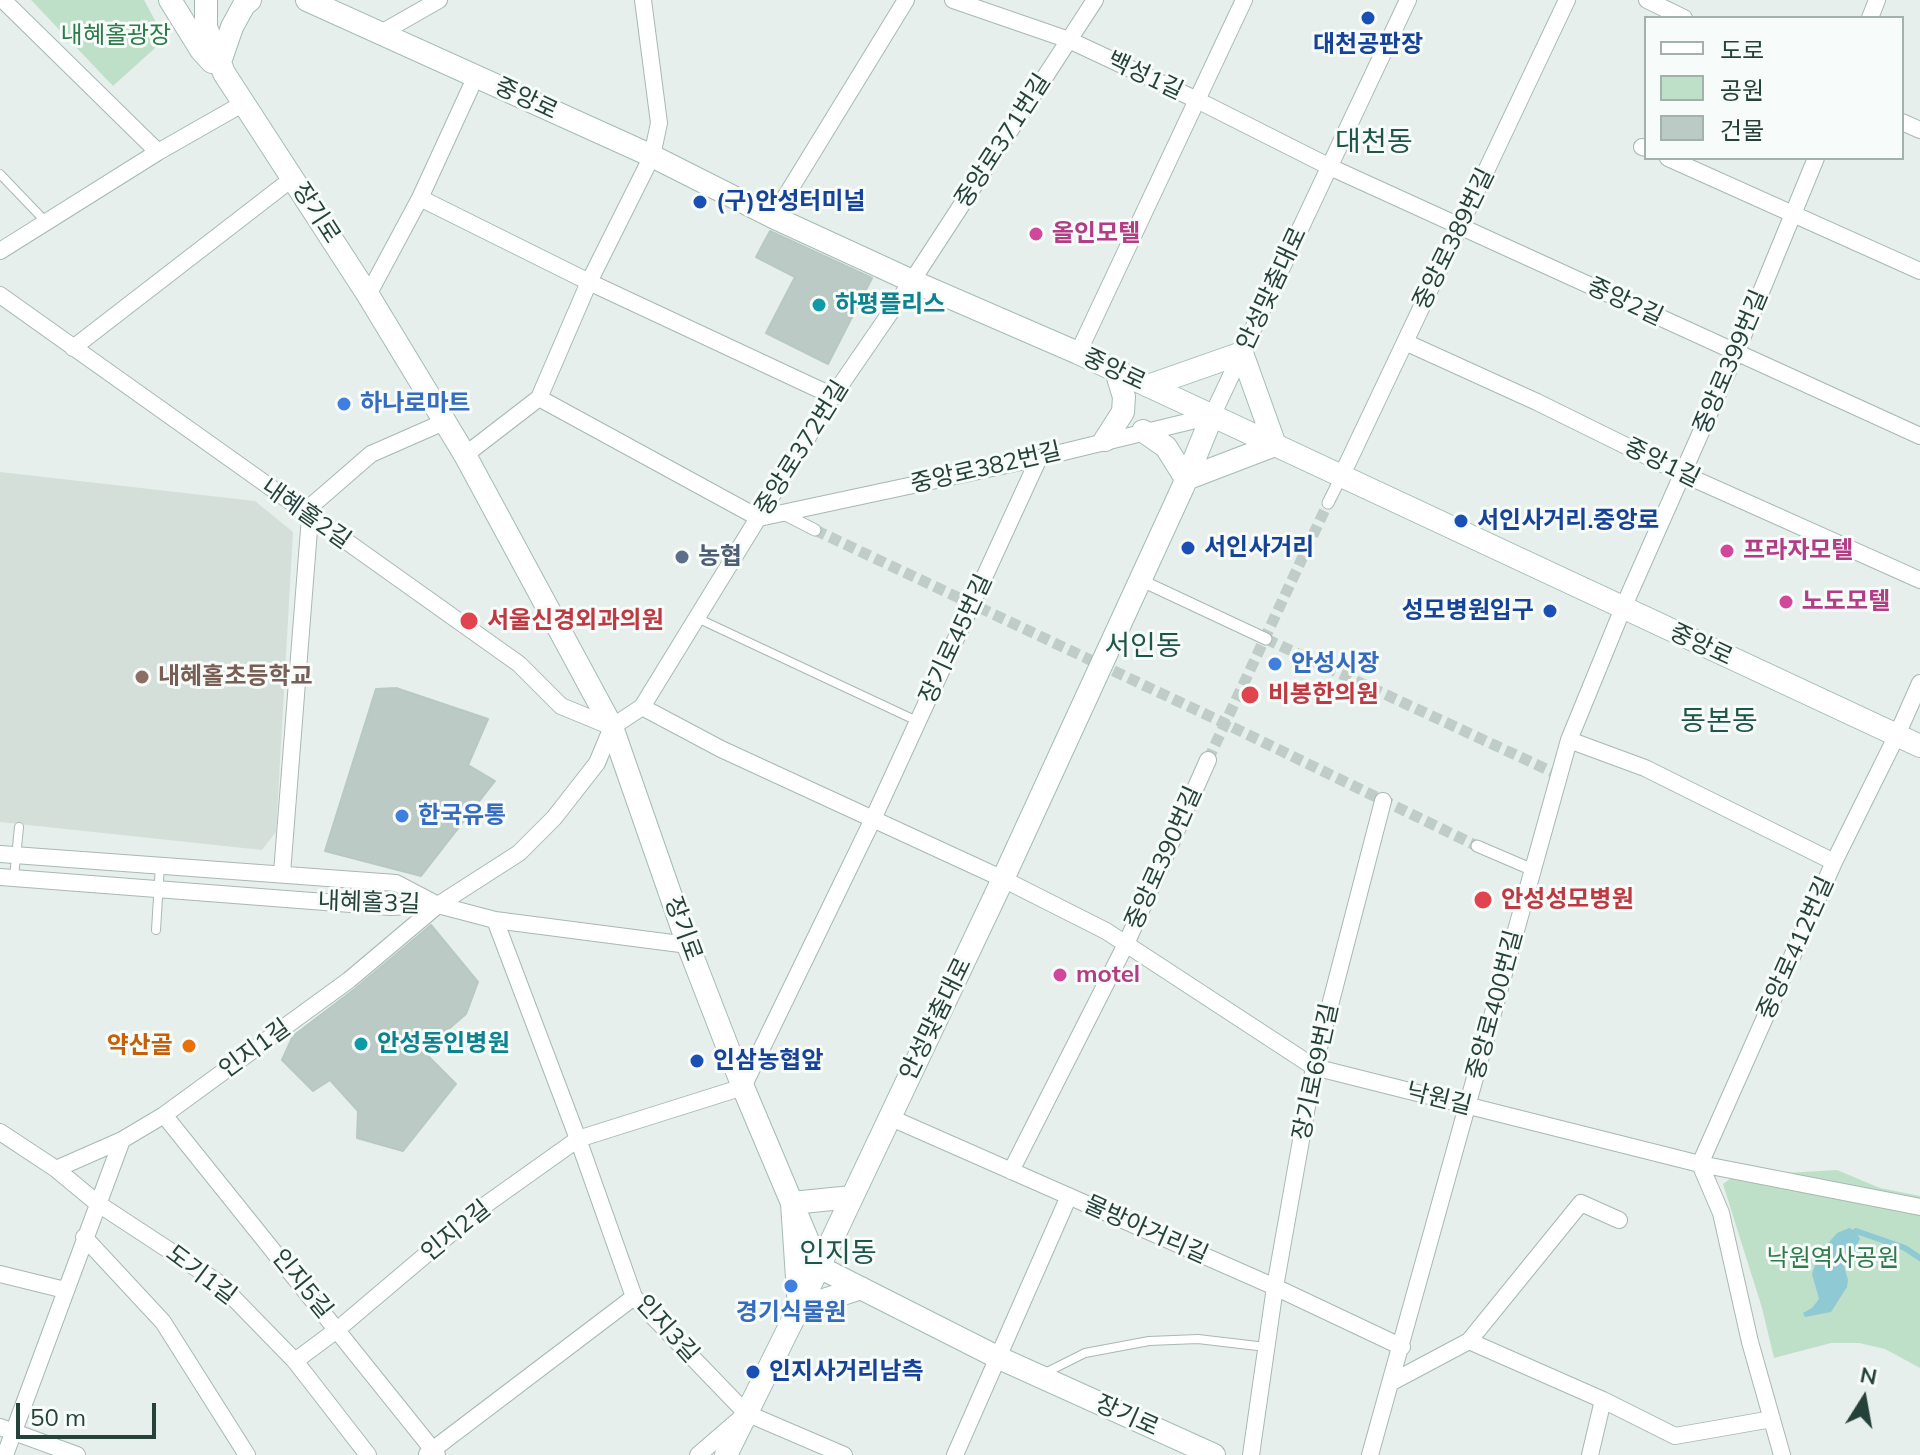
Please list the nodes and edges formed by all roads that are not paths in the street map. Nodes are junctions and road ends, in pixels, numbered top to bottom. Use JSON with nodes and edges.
{"nodes":[{"id":1,"x":3,"y":0,"type":"edge"},
{"id":2,"x":170,"y":0,"type":"edge"},
{"id":3,"x":206,"y":0,"type":"edge"},
{"id":4,"x":250,"y":0,"type":"edge"},
{"id":5,"x":307,"y":0,"type":"edge"},
{"id":6,"x":439,"y":0,"type":"edge"},
{"id":7,"x":643,"y":0,"type":"edge"},
{"id":8,"x":906,"y":0,"type":"edge"},
{"id":9,"x":953,"y":0,"type":"edge"},
{"id":10,"x":1095,"y":0,"type":"edge"},
{"id":11,"x":1244,"y":0,"type":"edge"},
{"id":12,"x":1408,"y":0,"type":"edge"},
{"id":13,"x":1567,"y":0,"type":"edge"},
{"id":14,"x":1647,"y":0,"type":"edge"},
{"id":15,"x":1680,"y":16,"type":"edge"},
{"id":16,"x":381,"y":33,"type":"junction"},
{"id":17,"x":1069,"y":40,"type":"junction"},
{"id":18,"x":222,"y":68,"type":"junction"},
{"id":19,"x":476,"y":76,"type":"junction"},
{"id":20,"x":1197,"y":100,"type":"junction"},
{"id":21,"x":244,"y":103,"type":"junction"},
{"id":22,"x":158,"y":152,"type":"junction"},
{"id":23,"x":652,"y":156,"type":"junction"},
{"id":24,"x":1673,"y":160,"type":"edge"},
{"id":25,"x":1815,"y":160,"type":"edge"},
{"id":26,"x":1330,"y":167,"type":"junction"},
{"id":27,"x":0,"y":174,"type":"edge"},
{"id":28,"x":293,"y":178,"type":"junction"},
{"id":29,"x":420,"y":198,"type":"junction"},
{"id":30,"x":1793,"y":213,"type":"junction"},
{"id":31,"x":773,"y":217,"type":"junction"},
{"id":32,"x":46,"y":222,"type":"junction"},
{"id":33,"x":1461,"y":227,"type":"junction"},
{"id":34,"x":0,"y":251,"type":"edge"},
{"id":35,"x":1920,"y":271,"type":"edge"},
{"id":36,"x":912,"y":281,"type":"junction"},
{"id":37,"x":589,"y":282,"type":"junction"},
{"id":38,"x":0,"y":295,"type":"edge"},
{"id":39,"x":368,"y":295,"type":"junction"},
{"id":40,"x":1405,"y":342,"type":"junction"},
{"id":41,"x":73,"y":348,"type":"junction"},
{"id":42,"x":1078,"y":353,"type":"junction"},
{"id":43,"x":1242,"y":353,"type":"junction"},
{"id":44,"x":1736,"y":353,"type":"junction"},
{"id":45,"x":1116,"y":371,"type":"junction"},
{"id":46,"x":1148,"y":386,"type":"junction"},
{"id":47,"x":833,"y":396,"type":"junction"},
{"id":48,"x":539,"y":398,"type":"junction"},
{"id":49,"x":1212,"y":416,"type":"junction"},
{"id":50,"x":444,"y":422,"type":"junction"},
{"id":51,"x":1143,"y":431,"type":"junction"},
{"id":52,"x":1920,"y":436,"type":"edge"},
{"id":53,"x":1105,"y":440,"type":"junction"},
{"id":54,"x":1275,"y":445,"type":"junction"},
{"id":55,"x":465,"y":455,"type":"junction"},
{"id":56,"x":1039,"y":458,"type":"junction"},
{"id":57,"x":1683,"y":474,"type":"junction"},
{"id":58,"x":1341,"y":477,"type":"junction"},
{"id":59,"x":1186,"y":479,"type":"junction"},
{"id":60,"x":1328,"y":503,"type":"tunnel mouth"},
{"id":61,"x":781,"y":513,"type":"junction"},
{"id":62,"x":307,"y":515,"type":"junction"},
{"id":63,"x":759,"y":518,"type":"junction"},
{"id":64,"x":815,"y":530,"type":"tunnel mouth"},
{"id":65,"x":1140,"y":580,"type":"junction"},
{"id":66,"x":1920,"y":580,"type":"edge"},
{"id":67,"x":1623,"y":608,"type":"junction"},
{"id":68,"x":697,"y":618,"type":"junction"},
{"id":69,"x":1266,"y":639,"type":"tunnel mouth"},
{"id":70,"x":1920,"y":683,"type":"edge"},
{"id":71,"x":642,"y":707,"type":"junction"},
{"id":72,"x":918,"y":721,"type":"junction"},
{"id":73,"x":612,"y":727,"type":"junction"},
{"id":74,"x":1897,"y":735,"type":"junction"},
{"id":75,"x":1569,"y":740,"type":"junction"},
{"id":76,"x":1920,"y":746,"type":"edge"},
{"id":77,"x":1208,"y":760,"type":"tunnel mouth"},
{"id":78,"x":1383,"y":801,"type":"dead end"},
{"id":79,"x":873,"y":819,"type":"junction"},
{"id":80,"x":19,"y":827,"type":"dead end"},
{"id":81,"x":1477,"y":846,"type":"tunnel mouth"},
{"id":82,"x":8,"y":854,"type":"edge"},
{"id":83,"x":1834,"y":862,"type":"junction"},
{"id":84,"x":160,"y":864,"type":"junction"},
{"id":85,"x":1533,"y":870,"type":"junction"},
{"id":86,"x":282,"y":873,"type":"junction"},
{"id":87,"x":7,"y":878,"type":"edge"},
{"id":88,"x":1003,"y":879,"type":"junction"},
{"id":89,"x":159,"y":889,"type":"junction"},
{"id":90,"x":438,"y":905,"type":"junction"},
{"id":91,"x":495,"y":920,"type":"junction"},
{"id":92,"x":156,"y":930,"type":"dead end"},
{"id":93,"x":1126,"y":944,"type":"junction"},
{"id":94,"x":688,"y":945,"type":"junction"},
{"id":95,"x":1314,"y":1067,"type":"junction"},
{"id":96,"x":743,"y":1087,"type":"junction"},
{"id":97,"x":1467,"y":1106,"type":"junction"},
{"id":98,"x":164,"y":1115,"type":"junction"},
{"id":99,"x":889,"y":1117,"type":"junction"},
{"id":100,"x":0,"y":1132,"type":"edge"},
{"id":101,"x":578,"y":1139,"type":"junction"},
{"id":102,"x":122,"y":1140,"type":"junction"},
{"id":103,"x":1700,"y":1164,"type":"junction"},
{"id":104,"x":56,"y":1169,"type":"junction"},
{"id":105,"x":1011,"y":1171,"type":"junction"},
{"id":106,"x":1069,"y":1196,"type":"junction"},
{"id":107,"x":852,"y":1197,"type":"junction"},
{"id":108,"x":97,"y":1203,"type":"junction"},
{"id":109,"x":792,"y":1203,"type":"junction"},
{"id":110,"x":1920,"y":1207,"type":"edge"},
{"id":111,"x":1619,"y":1220,"type":"dead end"},
{"id":112,"x":84,"y":1237,"type":"junction"},
{"id":113,"x":819,"y":1267,"type":"junction"},
{"id":114,"x":0,"y":1274,"type":"edge"},
{"id":115,"x":1275,"y":1287,"type":"junction"},
{"id":116,"x":861,"y":1288,"type":"junction"},
{"id":117,"x":65,"y":1290,"type":"junction"},
{"id":118,"x":634,"y":1297,"type":"junction"},
{"id":119,"x":799,"y":1308,"type":"junction"},
{"id":120,"x":338,"y":1329,"type":"junction"},
{"id":121,"x":1469,"y":1341,"type":"junction"},
{"id":122,"x":1266,"y":1347,"type":"junction"},
{"id":123,"x":1402,"y":1347,"type":"junction"},
{"id":124,"x":997,"y":1357,"type":"junction"},
{"id":125,"x":295,"y":1361,"type":"junction"},
{"id":126,"x":1039,"y":1376,"type":"junction"},
{"id":127,"x":1392,"y":1382,"type":"junction"},
{"id":128,"x":1603,"y":1400,"type":"junction"},
{"id":129,"x":746,"y":1413,"type":"junction"},
{"id":130,"x":1772,"y":1419,"type":"junction"},
{"id":131,"x":6,"y":1429,"type":"edge"},
{"id":132,"x":432,"y":1453,"type":"edge"},
{"id":133,"x":5,"y":1455,"type":"edge"},
{"id":134,"x":77,"y":1455,"type":"edge"},
{"id":135,"x":247,"y":1455,"type":"edge"},
{"id":136,"x":368,"y":1455,"type":"edge"},
{"id":137,"x":698,"y":1455,"type":"edge"},
{"id":138,"x":726,"y":1455,"type":"edge"},
{"id":139,"x":844,"y":1455,"type":"edge"},
{"id":140,"x":955,"y":1455,"type":"edge"},
{"id":141,"x":1214,"y":1455,"type":"edge"},
{"id":142,"x":1251,"y":1455,"type":"edge"},
{"id":143,"x":1370,"y":1455,"type":"edge"},
{"id":144,"x":1590,"y":1455,"type":"edge"},
{"id":145,"x":1782,"y":1455,"type":"edge"}],
"edges":[{"from":1,"to":22,"type":"street"},
{"from":2,"to":18,"type":"main road"},
{"from":3,"to":18,"type":"main road","name":"장기로"},
{"from":4,"to":18,"type":"main road"},
{"from":5,"to":16,"type":"main road","name":"중앙로"},
{"from":6,"to":16,"type":"street"},
{"from":7,"to":23,"type":"street"},
{"from":8,"to":31,"type":"street"},
{"from":9,"to":17,"type":"street","name":"백성1길"},
{"from":10,"to":17,"type":"street","name":"중앙로371번길"},
{"from":11,"to":20,"type":"street"},
{"from":12,"to":26,"type":"street","name":"안성맞춤대로"},
{"from":13,"to":33,"type":"street","name":"중앙로389번길"},
{"from":14,"to":15,"type":"street"},
{"from":16,"to":19,"type":"main road","name":"중앙로"},
{"from":17,"to":20,"type":"street","name":"백성1길"},
{"from":17,"to":36,"type":"street","name":"중앙로371번길"},
{"from":18,"to":21,"type":"main road","name":"장기로"},
{"from":19,"to":23,"type":"main road","name":"중앙로"},
{"from":19,"to":29,"type":"street"},
{"from":20,"to":26,"type":"street","name":"백성1길"},
{"from":20,"to":42,"type":"street"},
{"from":21,"to":22,"type":"street"},
{"from":21,"to":28,"type":"main road","name":"장기로"},
{"from":22,"to":32,"type":"street"},
{"from":23,"to":31,"type":"main road","name":"중앙로"},
{"from":23,"to":37,"type":"street"},
{"from":24,"to":30,"type":"street"},
{"from":25,"to":30,"type":"street","name":"중앙로399번길"},
{"from":26,"to":33,"type":"street","name":"중앙2길"},
{"from":26,"to":43,"type":"street","name":"안성맞춤대로"},
{"from":27,"to":32,"type":"lane"},
{"from":28,"to":39,"type":"main road","name":"장기로"},
{"from":28,"to":41,"type":"street"},
{"from":29,"to":37,"type":"street"},
{"from":29,"to":39,"type":"street"},
{"from":30,"to":35,"type":"street"},
{"from":30,"to":44,"type":"street","name":"중앙로399번길"},
{"from":31,"to":36,"type":"main road","name":"중앙로"},
{"from":32,"to":34,"type":"street"},
{"from":33,"to":40,"type":"street","name":"중앙로389번길"},
{"from":33,"to":44,"type":"street","name":"중앙2길"},
{"from":36,"to":42,"type":"main road","name":"중앙로"},
{"from":36,"to":47,"type":"street","name":"중앙로372번길"},
{"from":37,"to":47,"type":"street"},
{"from":37,"to":48,"type":"street"},
{"from":38,"to":41,"type":"street","name":"내혜홀2길"},
{"from":39,"to":50,"type":"main road","name":"장기로"},
{"from":40,"to":57,"type":"street","name":"중앙1길"},
{"from":40,"to":58,"type":"street","name":"중앙로389번길"},
{"from":41,"to":62,"type":"street","name":"내혜홀2길"},
{"from":42,"to":45,"type":"main road","name":"중앙로"},
{"from":43,"to":46,"type":"main road"},
{"from":43,"to":49,"type":"street","name":"안성맞춤대로"},
{"from":43,"to":54,"type":"main road"},
{"from":44,"to":52,"type":"street","name":"중앙2길"},
{"from":44,"to":57,"type":"street","name":"중앙로399번길"},
{"from":45,"to":46,"type":"main road","name":"중앙로"},
{"from":45,"to":53,"type":"main road"},
{"from":46,"to":49,"type":"main road","name":"중앙로"},
{"from":47,"to":63,"type":"street","name":"중앙로372번길"},
{"from":48,"to":55,"type":"street"},
{"from":48,"to":63,"type":"street"},
{"from":49,"to":51,"type":"street","name":"중앙로382번길"},
{"from":49,"to":54,"type":"main road","name":"중앙로"},
{"from":49,"to":59,"type":"main road","name":"안성맞춤대로"},
{"from":50,"to":55,"type":"main road","name":"장기로"},
{"from":50,"to":62,"type":"street"},
{"from":51,"to":53,"type":"street","name":"중앙로382번길"},
{"from":51,"to":59,"type":"main road"},
{"from":53,"to":56,"type":"street","name":"중앙로382번길"},
{"from":54,"to":58,"type":"main road","name":"중앙로"},
{"from":54,"to":59,"type":"main road"},
{"from":55,"to":73,"type":"main road","name":"장기로"},
{"from":56,"to":61,"type":"street","name":"중앙로382번길"},
{"from":56,"to":72,"type":"street","name":"장기로45번길"},
{"from":57,"to":66,"type":"street","name":"중앙1길"},
{"from":57,"to":67,"type":"street","name":"중앙로399번길"},
{"from":58,"to":60,"type":"street"},
{"from":58,"to":67,"type":"main road","name":"중앙로"},
{"from":59,"to":65,"type":"main road","name":"안성맞춤대로"},
{"from":61,"to":63,"type":"street","name":"중앙로382번길"},
{"from":61,"to":64,"type":"street"},
{"from":62,"to":73,"type":"street","name":"내혜홀2길"},
{"from":62,"to":86,"type":"street"},
{"from":63,"to":68,"type":"street","name":"중앙로372번길"},
{"from":65,"to":69,"type":"street"},
{"from":65,"to":88,"type":"main road","name":"안성맞춤대로"},
{"from":67,"to":74,"type":"main road","name":"중앙로"},
{"from":67,"to":75,"type":"street","name":"중앙로400번길"},
{"from":68,"to":71,"type":"street","name":"중앙로372번길"},
{"from":68,"to":72,"type":"lane"},
{"from":70,"to":74,"type":"street","name":"중앙로412번길"},
{"from":71,"to":73,"type":"street","name":"중앙로372번길"},
{"from":71,"to":79,"type":"street"},
{"from":72,"to":79,"type":"street","name":"장기로45번길"},
{"from":73,"to":90,"type":"street","name":"인지1길"},
{"from":73,"to":94,"type":"main road","name":"장기로"},
{"from":74,"to":76,"type":"main road","name":"중앙로"},
{"from":74,"to":83,"type":"street","name":"중앙로412번길"},
{"from":75,"to":83,"type":"street"},
{"from":75,"to":85,"type":"street","name":"중앙로400번길"},
{"from":77,"to":93,"type":"street","name":"중앙로390번길"},
{"from":78,"to":95,"type":"street","name":"장기로69번길"},
{"from":79,"to":88,"type":"street"},
{"from":79,"to":96,"type":"street","name":"장기로45번길"},
{"from":80,"to":82,"type":"lane"},
{"from":81,"to":85,"type":"street"},
{"from":82,"to":84,"type":"street","name":"내혜홀3길"},
{"from":82,"to":87,"type":"lane"},
{"from":83,"to":103,"type":"street","name":"중앙로412번길"},
{"from":84,"to":86,"type":"street","name":"내혜홀3길"},
{"from":84,"to":89,"type":"lane"},
{"from":85,"to":97,"type":"street","name":"중앙로400번길"},
{"from":86,"to":90,"type":"street","name":"내혜홀3길"},
{"from":87,"to":89,"type":"street","name":"내혜홀3길"},
{"from":88,"to":93,"type":"street","name":"낙원길"},
{"from":88,"to":99,"type":"main road","name":"안성맞춤대로"},
{"from":89,"to":90,"type":"street","name":"내혜홀3길"},
{"from":89,"to":92,"type":"lane"},
{"from":90,"to":91,"type":"street"},
{"from":90,"to":98,"type":"street","name":"인지1길"},
{"from":91,"to":94,"type":"street"},
{"from":91,"to":101,"type":"street"},
{"from":93,"to":95,"type":"street","name":"낙원길"},
{"from":93,"to":105,"type":"street","name":"중앙로390번길"},
{"from":94,"to":96,"type":"main road","name":"장기로"},
{"from":95,"to":97,"type":"street","name":"낙원길"},
{"from":95,"to":115,"type":"street","name":"장기로69번길"},
{"from":96,"to":101,"type":"street","name":"인지2길"},
{"from":96,"to":109,"type":"main road","name":"장기로"},
{"from":97,"to":103,"type":"street","name":"낙원길"},
{"from":97,"to":123,"type":"street","name":"중앙로400번길"},
{"from":98,"to":102,"type":"street","name":"인지1길"},
{"from":98,"to":120,"type":"street","name":"인지5길"},
{"from":99,"to":105,"type":"street","name":"물방아거리길"},
{"from":99,"to":107,"type":"main road","name":"안성맞춤대로"},
{"from":100,"to":104,"type":"street","name":"도기1길"},
{"from":101,"to":118,"type":"street","name":"인지3길"},
{"from":101,"to":120,"type":"street","name":"인지2길"},
{"from":102,"to":104,"type":"street","name":"인지1길"},
{"from":102,"to":108,"type":"street"},
{"from":103,"to":110,"type":"street","name":"낙원길"},
{"from":103,"to":130,"type":"street"},
{"from":104,"to":108,"type":"street","name":"도기1길"},
{"from":105,"to":106,"type":"street","name":"물방아거리길"},
{"from":106,"to":115,"type":"street","name":"물방아거리길"},
{"from":106,"to":124,"type":"street"},
{"from":107,"to":109,"type":"main road"},
{"from":107,"to":113,"type":"main road","name":"안성맞춤대로"},
{"from":108,"to":112,"type":"street"},
{"from":108,"to":125,"type":"street","name":"도기1길"},
{"from":109,"to":113,"type":"main road","name":"장기로"},
{"from":109,"to":119,"type":"main road"},
{"from":111,"to":121,"type":"street"},
{"from":112,"to":117,"type":"street"},
{"from":112,"to":135,"type":"street"},
{"from":113,"to":116,"type":"main road","name":"장기로"},
{"from":113,"to":119,"type":"main road","name":"안성맞춤대로"},
{"from":114,"to":117,"type":"street"},
{"from":115,"to":122,"type":"street","name":"장기로69번길"},
{"from":115,"to":123,"type":"street","name":"물방아거리길"},
{"from":116,"to":119,"type":"main road"},
{"from":116,"to":124,"type":"main road","name":"장기로"},
{"from":117,"to":131,"type":"street"},
{"from":118,"to":129,"type":"street","name":"인지3길"},
{"from":118,"to":132,"type":"street"},
{"from":119,"to":129,"type":"main road","name":"안성맞춤대로"},
{"from":120,"to":125,"type":"street","name":"인지2길"},
{"from":120,"to":132,"type":"street","name":"인지5길"},
{"from":121,"to":127,"type":"street"},
{"from":121,"to":128,"type":"street"},
{"from":122,"to":126,"type":"lane"},
{"from":122,"to":142,"type":"street","name":"장기로69번길"},
{"from":123,"to":127,"type":"street","name":"중앙로400번길"},
{"from":124,"to":126,"type":"main road","name":"장기로"},
{"from":124,"to":140,"type":"street"},
{"from":125,"to":136,"type":"street","name":"도기1길"},
{"from":126,"to":141,"type":"main road","name":"장기로"},
{"from":127,"to":143,"type":"street","name":"중앙로400번길"},
{"from":128,"to":130,"type":"street"},
{"from":128,"to":144,"type":"street"},
{"from":129,"to":137,"type":"street"},
{"from":129,"to":138,"type":"main road","name":"안성맞춤대로"},
{"from":129,"to":139,"type":"street"},
{"from":130,"to":145,"type":"street"},
{"from":131,"to":133,"type":"street"},
{"from":131,"to":134,"type":"street"}]}
